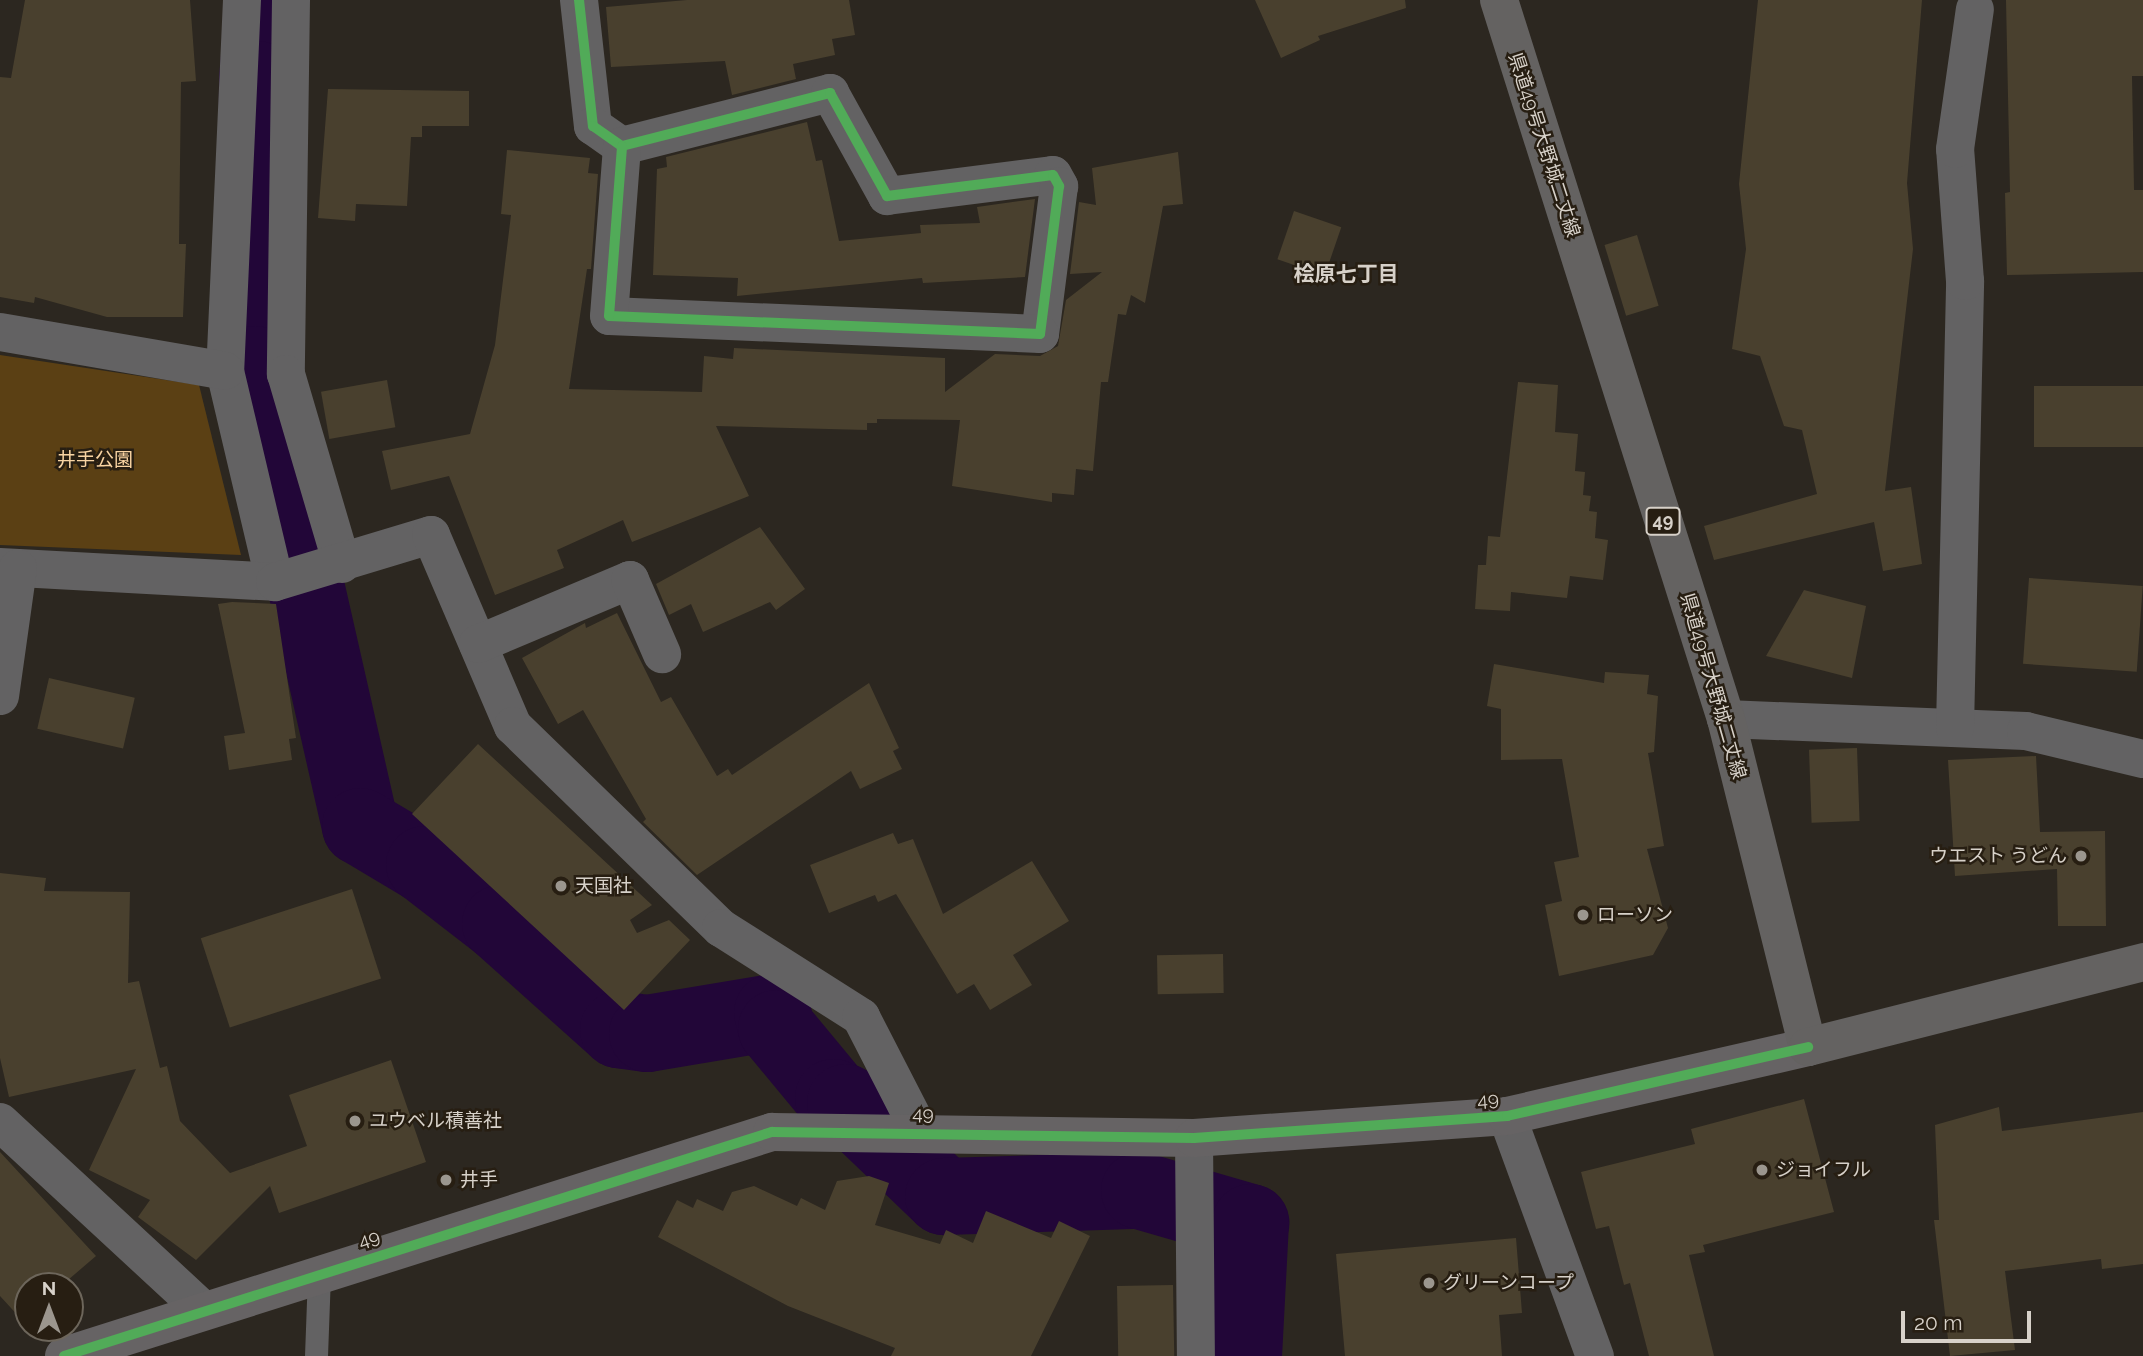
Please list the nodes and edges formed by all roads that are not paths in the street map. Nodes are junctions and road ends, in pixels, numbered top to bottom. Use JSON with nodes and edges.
{"nodes":[{"id":1,"x":242,"y":0,"type":"edge"},
{"id":2,"x":291,"y":0,"type":"edge"},
{"id":3,"x":579,"y":0,"type":"edge"},
{"id":4,"x":1499,"y":0,"type":"edge"},
{"id":5,"x":1975,"y":9,"type":"dead end"},
{"id":6,"x":622,"y":146,"type":"junction"},
{"id":7,"x":0,"y":332,"type":"edge"},
{"id":8,"x":225,"y":371,"type":"junction"},
{"id":9,"x":331,"y":567,"type":"junction"},
{"id":10,"x":9,"y":568,"type":"edge"},
{"id":11,"x":275,"y":582,"type":"junction"},
{"id":12,"x":478,"y":644,"type":"junction"},
{"id":13,"x":662,"y":654,"type":"dead end"},
{"id":14,"x":0,"y":696,"type":"edge"},
{"id":15,"x":1726,"y":719,"type":"junction"},
{"id":16,"x":1955,"y":728,"type":"junction"},
{"id":17,"x":2143,"y":759,"type":"edge"},
{"id":18,"x":2143,"y":962,"type":"edge"},
{"id":19,"x":1808,"y":1047,"type":"junction"},
{"id":20,"x":1507,"y":1116,"type":"junction"},
{"id":21,"x":0,"y":1122,"type":"edge"},
{"id":22,"x":915,"y":1132,"type":"junction"},
{"id":23,"x":1194,"y":1138,"type":"junction"},
{"id":24,"x":319,"y":1274,"type":"junction"},
{"id":25,"x":204,"y":1311,"type":"junction"},
{"id":26,"x":64,"y":1356,"type":"edge"},
{"id":27,"x":316,"y":1356,"type":"edge"},
{"id":28,"x":1196,"y":1356,"type":"edge"},
{"id":29,"x":1595,"y":1356,"type":"edge"}],
"edges":[{"from":1,"to":8,"type":"street"},
{"from":2,"to":9,"type":"street"},
{"from":3,"to":6,"type":"street"},
{"from":4,"to":15,"type":"main road","name":"県道49号大野城二丈線","number":"49"},
{"from":5,"to":16,"type":"street"},
{"from":6,"to":6,"type":"street"},
{"from":7,"to":8,"type":"street"},
{"from":8,"to":11,"type":"street"},
{"from":9,"to":11,"type":"street"},
{"from":9,"to":12,"type":"street"},
{"from":10,"to":11,"type":"street"},
{"from":10,"to":14,"type":"street"},
{"from":12,"to":13,"type":"street"},
{"from":12,"to":22,"type":"street"},
{"from":15,"to":16,"type":"street"},
{"from":15,"to":19,"type":"main road","name":"県道49号大野城二丈線","number":"49"},
{"from":16,"to":17,"type":"street"},
{"from":18,"to":19,"type":"main road","number":"49"},
{"from":19,"to":20,"type":"street","name":"49","number":"49"},
{"from":20,"to":23,"type":"street","name":"49","number":"49"},
{"from":20,"to":29,"type":"street"},
{"from":21,"to":25,"type":"street"},
{"from":22,"to":23,"type":"street","name":"49","number":"49"},
{"from":22,"to":24,"type":"street","name":"49","number":"49"},
{"from":23,"to":28,"type":"street"},
{"from":24,"to":25,"type":"street","name":"49","number":"49"},
{"from":24,"to":27,"type":"lane"},
{"from":25,"to":26,"type":"street","name":"49","number":"49"}]}
